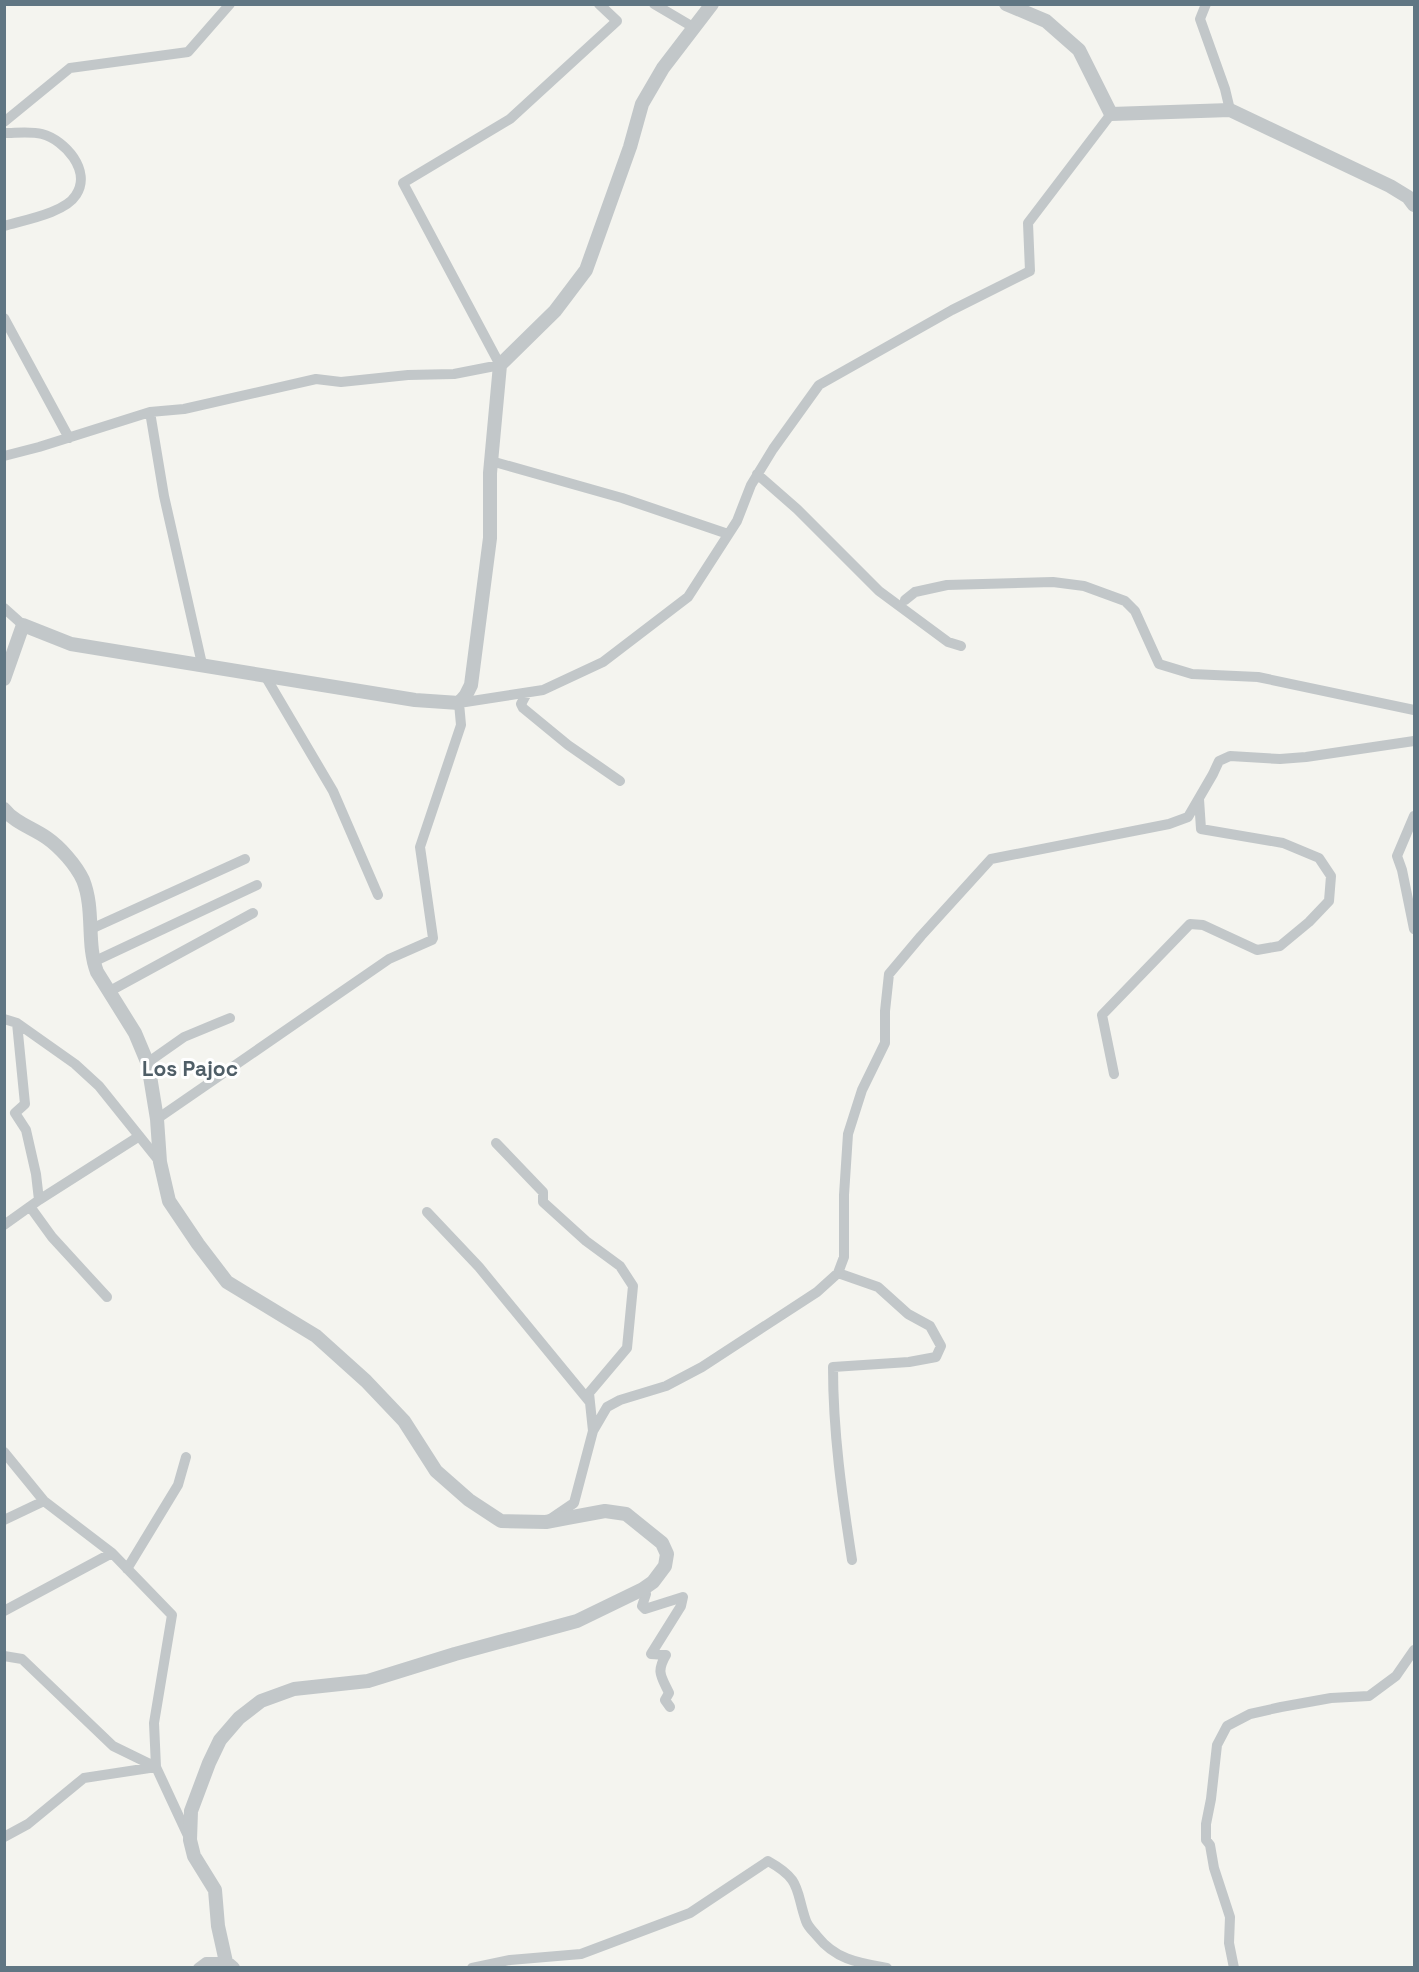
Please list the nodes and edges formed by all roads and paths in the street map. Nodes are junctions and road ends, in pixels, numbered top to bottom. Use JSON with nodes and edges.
{"nodes":[{"id":1,"x":230,"y":4,"type":"edge"},
{"id":2,"x":599,"y":4,"type":"edge"},
{"id":3,"x":654,"y":4,"type":"edge"},
{"id":4,"x":712,"y":4,"type":"edge"},
{"id":5,"x":1006,"y":4,"type":"edge"},
{"id":6,"x":1206,"y":4,"type":"edge"},
{"id":7,"x":693,"y":27,"type":"junction"},
{"id":8,"x":1230,"y":110,"type":"junction"},
{"id":9,"x":1111,"y":114,"type":"junction"},
{"id":10,"x":4,"y":122,"type":"edge"},
{"id":11,"x":4,"y":133,"type":"edge"},
{"id":12,"x":1412,"y":199,"type":"edge"},
{"id":13,"x":4,"y":226,"type":"edge"},
{"id":14,"x":4,"y":318,"type":"edge"},
{"id":15,"x":500,"y":365,"type":"junction"},
{"id":16,"x":150,"y":411,"type":"junction"},
{"id":17,"x":69,"y":438,"type":"junction"},
{"id":18,"x":4,"y":456,"type":"edge"},
{"id":19,"x":490,"y":461,"type":"junction"},
{"id":20,"x":757,"y":474,"type":"junction"},
{"id":21,"x":728,"y":534,"type":"junction"},
{"id":22,"x":904,"y":600,"type":"dead end"},
{"id":23,"x":6,"y":611,"type":"edge"},
{"id":24,"x":23,"y":625,"type":"junction"},
{"id":25,"x":961,"y":646,"type":"dead end"},
{"id":26,"x":202,"y":664,"type":"junction"},
{"id":27,"x":264,"y":674,"type":"junction"},
{"id":28,"x":4,"y":679,"type":"edge"},
{"id":29,"x":526,"y":693,"type":"junction"},
{"id":30,"x":459,"y":704,"type":"junction"},
{"id":31,"x":1414,"y":710,"type":"edge"},
{"id":32,"x":1414,"y":741,"type":"edge"},
{"id":33,"x":620,"y":781,"type":"dead end"},
{"id":34,"x":1199,"y":797,"type":"junction"},
{"id":35,"x":4,"y":809,"type":"edge"},
{"id":36,"x":1414,"y":816,"type":"edge"},
{"id":37,"x":245,"y":859,"type":"dead end"},
{"id":38,"x":256,"y":885,"type":"dead end"},
{"id":39,"x":378,"y":895,"type":"dead end"},
{"id":40,"x":253,"y":914,"type":"dead end"},
{"id":41,"x":91,"y":929,"type":"junction"},
{"id":42,"x":1414,"y":929,"type":"edge"},
{"id":43,"x":93,"y":962,"type":"junction"},
{"id":44,"x":110,"y":991,"type":"junction"},
{"id":45,"x":230,"y":1018,"type":"dead end"},
{"id":46,"x":4,"y":1019,"type":"edge"},
{"id":47,"x":17,"y":1023,"type":"junction"},
{"id":48,"x":147,"y":1063,"type":"junction"},
{"id":49,"x":1114,"y":1074,"type":"dead end"},
{"id":50,"x":157,"y":1119,"type":"junction"},
{"id":51,"x":138,"y":1137,"type":"junction"},
{"id":52,"x":496,"y":1143,"type":"dead end"},
{"id":53,"x":160,"y":1162,"type":"junction"},
{"id":54,"x":35,"y":1204,"type":"junction"},
{"id":55,"x":427,"y":1212,"type":"dead end"},
{"id":56,"x":4,"y":1225,"type":"edge"},
{"id":57,"x":838,"y":1273,"type":"junction"},
{"id":58,"x":107,"y":1298,"type":"dead end"},
{"id":59,"x":589,"y":1401,"type":"junction"},
{"id":60,"x":593,"y":1431,"type":"junction"},
{"id":61,"x":4,"y":1452,"type":"edge"},
{"id":62,"x":186,"y":1457,"type":"dead end"},
{"id":63,"x":44,"y":1501,"type":"junction"},
{"id":64,"x":4,"y":1521,"type":"edge"},
{"id":65,"x":546,"y":1522,"type":"junction"},
{"id":66,"x":112,"y":1553,"type":"junction"},
{"id":67,"x":852,"y":1560,"type":"dead end"},
{"id":68,"x":128,"y":1569,"type":"junction"},
{"id":69,"x":644,"y":1589,"type":"junction"},
{"id":70,"x":4,"y":1611,"type":"edge"},
{"id":71,"x":1414,"y":1650,"type":"edge"},
{"id":72,"x":4,"y":1656,"type":"edge"},
{"id":73,"x":670,"y":1707,"type":"dead end"},
{"id":74,"x":156,"y":1767,"type":"junction"},
{"id":75,"x":4,"y":1838,"type":"edge"},
{"id":76,"x":190,"y":1840,"type":"junction"},
{"id":77,"x":230,"y":1965,"type":"edge"},
{"id":78,"x":198,"y":1968,"type":"edge"},
{"id":79,"x":472,"y":1968,"type":"edge"},
{"id":80,"x":887,"y":1968,"type":"edge"},
{"id":81,"x":1234,"y":1968,"type":"edge"}],
"edges":[{"from":1,"to":10,"type":"street"},
{"from":2,"to":15,"type":"street"},
{"from":3,"to":7,"type":"street"},
{"from":4,"to":7,"type":"street"},
{"from":5,"to":9,"type":"street"},
{"from":6,"to":8,"type":"street"},
{"from":7,"to":15,"type":"street"},
{"from":8,"to":9,"type":"street"},
{"from":8,"to":12,"type":"street"},
{"from":9,"to":20,"type":"street"},
{"from":11,"to":13,"type":"street"},
{"from":14,"to":17,"type":"street"},
{"from":15,"to":16,"type":"street"},
{"from":15,"to":19,"type":"street"},
{"from":16,"to":17,"type":"street"},
{"from":16,"to":26,"type":"street"},
{"from":17,"to":18,"type":"street"},
{"from":19,"to":21,"type":"street"},
{"from":19,"to":30,"type":"street"},
{"from":20,"to":21,"type":"street"},
{"from":20,"to":25,"type":"street"},
{"from":21,"to":29,"type":"street"},
{"from":22,"to":31,"type":"street"},
{"from":23,"to":24,"type":"street"},
{"from":24,"to":26,"type":"street"},
{"from":24,"to":28,"type":"street"},
{"from":26,"to":27,"type":"street"},
{"from":27,"to":30,"type":"street"},
{"from":27,"to":39,"type":"street"},
{"from":29,"to":30,"type":"street"},
{"from":29,"to":33,"type":"street"},
{"from":30,"to":50,"type":"street"},
{"from":32,"to":34,"type":"street"},
{"from":34,"to":49,"type":"street"},
{"from":34,"to":57,"type":"street"},
{"from":35,"to":41,"type":"street"},
{"from":36,"to":42,"type":"street"},
{"from":37,"to":41,"type":"street"},
{"from":38,"to":43,"type":"street"},
{"from":40,"to":44,"type":"street"},
{"from":41,"to":43,"type":"street"},
{"from":43,"to":44,"type":"street"},
{"from":44,"to":48,"type":"street"},
{"from":45,"to":48,"type":"street"},
{"from":46,"to":47,"type":"street"},
{"from":47,"to":51,"type":"street"},
{"from":47,"to":54,"type":"street"},
{"from":48,"to":50,"type":"street"},
{"from":50,"to":53,"type":"street"},
{"from":51,"to":53,"type":"street"},
{"from":51,"to":54,"type":"street"},
{"from":52,"to":59,"type":"street"},
{"from":53,"to":65,"type":"street"},
{"from":54,"to":56,"type":"street"},
{"from":54,"to":58,"type":"street"},
{"from":55,"to":59,"type":"street"},
{"from":57,"to":60,"type":"street"},
{"from":57,"to":67,"type":"street"},
{"from":59,"to":60,"type":"street"},
{"from":60,"to":65,"type":"street"},
{"from":61,"to":63,"type":"street"},
{"from":62,"to":68,"type":"street"},
{"from":63,"to":64,"type":"street"},
{"from":63,"to":66,"type":"street"},
{"from":65,"to":69,"type":"street"},
{"from":66,"to":68,"type":"street"},
{"from":66,"to":70,"type":"street"},
{"from":68,"to":74,"type":"street"},
{"from":69,"to":73,"type":"street"},
{"from":69,"to":76,"type":"street"},
{"from":71,"to":81,"type":"street"},
{"from":72,"to":74,"type":"street"},
{"from":74,"to":75,"type":"street"},
{"from":74,"to":76,"type":"street"},
{"from":76,"to":77,"type":"street"},
{"from":77,"to":78,"type":"street"},
{"from":79,"to":80,"type":"street"}]}
